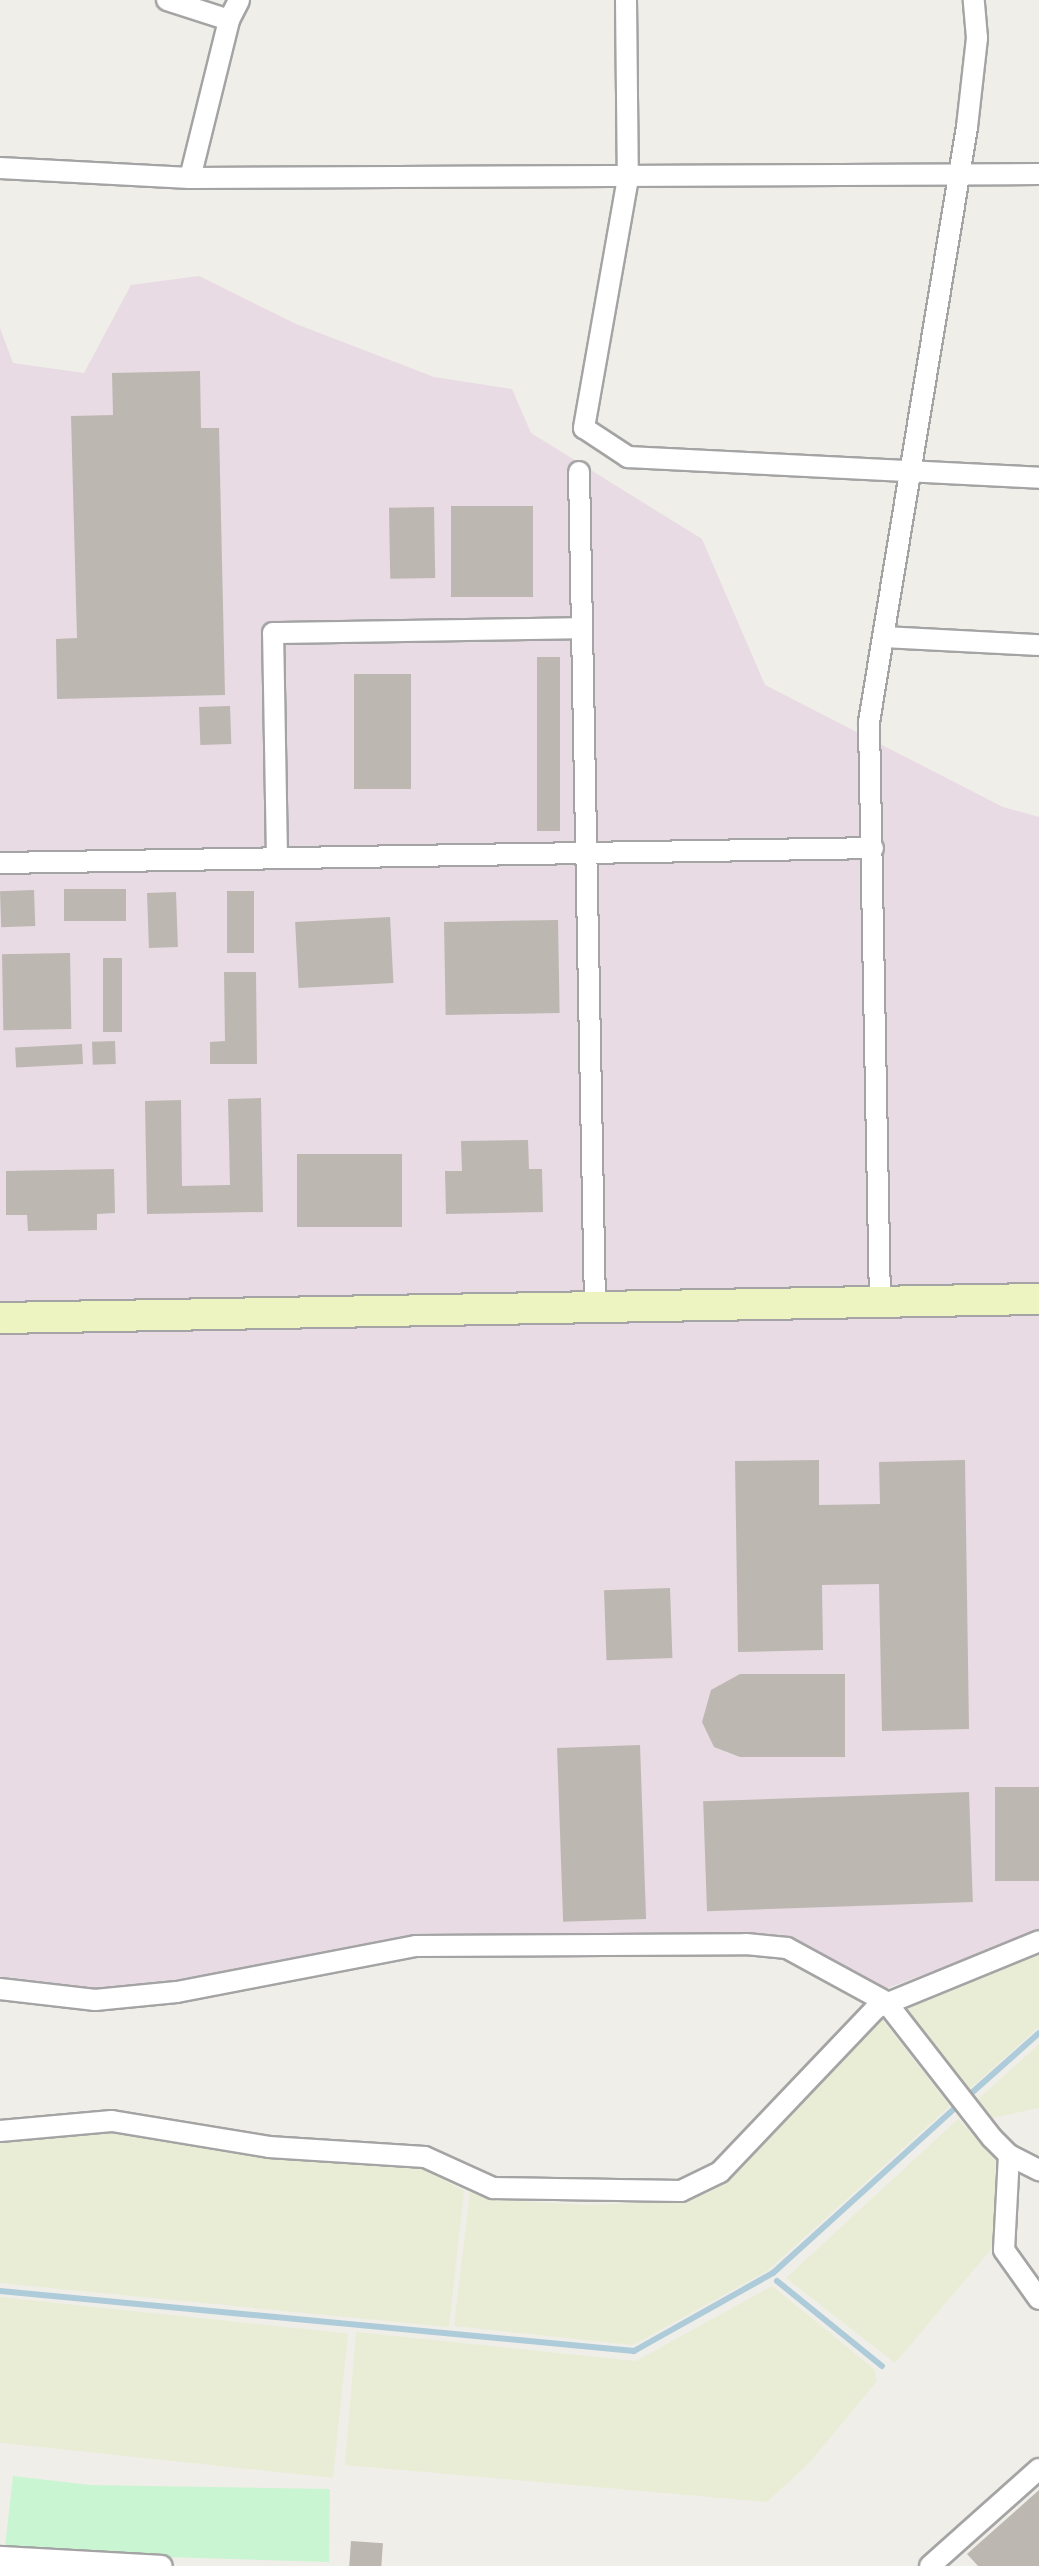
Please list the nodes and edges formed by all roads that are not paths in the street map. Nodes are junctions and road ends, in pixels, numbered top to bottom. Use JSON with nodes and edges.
{"nodes":[{"id":1,"x":167,"y":0,"type":"edge"},
{"id":2,"x":239,"y":0,"type":"edge"},
{"id":3,"x":626,"y":0,"type":"edge"},
{"id":4,"x":974,"y":0,"type":"edge"},
{"id":5,"x":229,"y":20,"type":"junction"},
{"id":6,"x":0,"y":168,"type":"edge"},
{"id":7,"x":1039,"y":174,"type":"edge"},
{"id":8,"x":190,"y":178,"type":"junction"},
{"id":9,"x":628,"y":178,"type":"junction"},
{"id":10,"x":958,"y":178,"type":"junction"},
{"id":11,"x":579,"y":472,"type":"dead end"},
{"id":12,"x":912,"y":472,"type":"junction"},
{"id":13,"x":1039,"y":478,"type":"edge"},
{"id":14,"x":582,"y":628,"type":"junction"},
{"id":15,"x":884,"y":637,"type":"junction"},
{"id":16,"x":1039,"y":645,"type":"edge"},
{"id":17,"x":873,"y":848,"type":"junction"},
{"id":18,"x":586,"y":852,"type":"junction"},
{"id":19,"x":277,"y":858,"type":"junction"},
{"id":20,"x":0,"y":863,"type":"edge"},
{"id":21,"x":1039,"y":1299,"type":"edge"},
{"id":22,"x":880,"y":1302,"type":"junction"},
{"id":23,"x":595,"y":1306,"type":"junction"},
{"id":24,"x":0,"y":1318,"type":"edge"},
{"id":25,"x":1039,"y":1942,"type":"edge"},
{"id":26,"x":0,"y":1989,"type":"edge"},
{"id":27,"x":886,"y":2002,"type":"junction"},
{"id":28,"x":0,"y":2131,"type":"edge"},
{"id":29,"x":1010,"y":2155,"type":"junction"},
{"id":30,"x":1039,"y":2170,"type":"edge"},
{"id":31,"x":1037,"y":2292,"type":"edge"},
{"id":32,"x":1039,"y":2469,"type":"edge"},
{"id":33,"x":0,"y":2557,"type":"edge"},
{"id":34,"x":108,"y":2565,"type":"edge"},
{"id":35,"x":162,"y":2566,"type":"edge"},
{"id":36,"x":930,"y":2566,"type":"edge"}],
"edges":[{"from":1,"to":5,"type":"street"},
{"from":2,"to":5,"type":"street"},
{"from":3,"to":9,"type":"street"},
{"from":4,"to":10,"type":"street"},
{"from":5,"to":8,"type":"street"},
{"from":6,"to":8,"type":"street"},
{"from":7,"to":10,"type":"street"},
{"from":8,"to":9,"type":"street"},
{"from":9,"to":10,"type":"street"},
{"from":9,"to":12,"type":"street"},
{"from":10,"to":12,"type":"street"},
{"from":11,"to":14,"type":"street"},
{"from":12,"to":13,"type":"street"},
{"from":12,"to":15,"type":"street"},
{"from":14,"to":18,"type":"street"},
{"from":14,"to":19,"type":"street"},
{"from":15,"to":16,"type":"street"},
{"from":15,"to":17,"type":"street"},
{"from":17,"to":18,"type":"street"},
{"from":17,"to":22,"type":"street"},
{"from":18,"to":19,"type":"street"},
{"from":18,"to":23,"type":"street"},
{"from":19,"to":20,"type":"street"},
{"from":21,"to":22,"type":"street"},
{"from":22,"to":23,"type":"street"},
{"from":23,"to":24,"type":"street"},
{"from":25,"to":27,"type":"street"},
{"from":26,"to":27,"type":"street"},
{"from":27,"to":28,"type":"street"},
{"from":27,"to":29,"type":"street"},
{"from":29,"to":30,"type":"street"},
{"from":29,"to":31,"type":"street"},
{"from":32,"to":36,"type":"street"},
{"from":33,"to":34,"type":"street"},
{"from":34,"to":35,"type":"street"}]}
